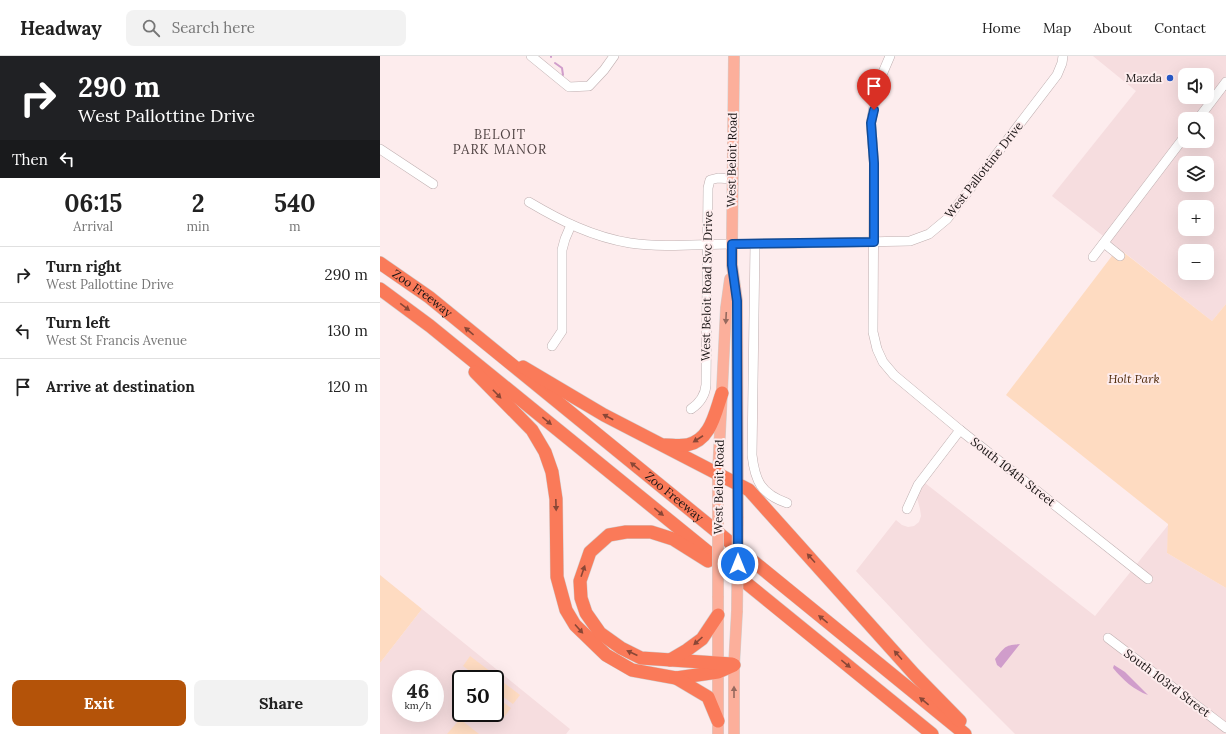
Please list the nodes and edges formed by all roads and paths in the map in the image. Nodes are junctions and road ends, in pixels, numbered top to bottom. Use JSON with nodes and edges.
{"nodes":[{"id":1,"x":531,"y":56,"type":"edge"},
{"id":2,"x":614,"y":56,"type":"edge"},
{"id":3,"x":734,"y":56,"type":"edge"},
{"id":4,"x":890,"y":56,"type":"edge"},
{"id":5,"x":1063,"y":56,"type":"edge"},
{"id":6,"x":1226,"y":82,"type":"edge"},
{"id":7,"x":1203,"y":112,"type":"edge"},
{"id":8,"x":1178,"y":145,"type":"edge"},
{"id":9,"x":380,"y":149,"type":"edge"},
{"id":10,"x":732,"y":178,"type":"junction"},
{"id":11,"x":433,"y":184,"type":"dead end"},
{"id":12,"x":529,"y":202,"type":"dead end"},
{"id":13,"x":571,"y":225,"type":"junction"},
{"id":14,"x":874,"y":242,"type":"junction"},
{"id":15,"x":1104,"y":243,"type":"junction"},
{"id":16,"x":732,"y":244,"type":"junction"},
{"id":17,"x":755,"y":244,"type":"junction"},
{"id":18,"x":708,"y":245,"type":"junction"},
{"id":19,"x":1120,"y":256,"type":"dead end"},
{"id":20,"x":1093,"y":257,"type":"dead end"},
{"id":21,"x":380,"y":263,"type":"edge"},
{"id":22,"x":732,"y":265,"type":"junction"},
{"id":23,"x":380,"y":289,"type":"edge"},
{"id":24,"x":430,"y":326,"type":"junction"},
{"id":25,"x":484,"y":343,"type":"junction"},
{"id":26,"x":552,"y":346,"type":"dead end"},
{"id":27,"x":722,"y":393,"type":"junction"},
{"id":28,"x":691,"y":409,"type":"dead end"},
{"id":29,"x":960,"y":430,"type":"junction"},
{"id":30,"x":661,"y":445,"type":"junction"},
{"id":31,"x":718,"y":473,"type":"junction"},
{"id":32,"x":737,"y":483,"type":"junction"},
{"id":33,"x":787,"y":503,"type":"dead end"},
{"id":34,"x":907,"y":508,"type":"dead end"},
{"id":35,"x":1148,"y":579,"type":"dead end"},
{"id":36,"x":750,"y":587,"type":"junction"},
{"id":37,"x":718,"y":615,"type":"junction"},
{"id":38,"x":1108,"y":638,"type":"dead end"},
{"id":39,"x":670,"y":660,"type":"junction"},
{"id":40,"x":734,"y":665,"type":"junction"},
{"id":41,"x":718,"y":668,"type":"junction"},
{"id":42,"x":676,"y":678,"type":"junction"},
{"id":43,"x":718,"y":728,"type":"edge"},
{"id":44,"x":1226,"y":728,"type":"edge"},
{"id":45,"x":734,"y":734,"type":"edge"},
{"id":46,"x":932,"y":734,"type":"edge"},
{"id":47,"x":965,"y":734,"type":"edge"},
{"id":48,"x":973,"y":734,"type":"edge"}],
"edges":[{"from":1,"to":2,"type":"street"},
{"from":3,"to":10,"type":"main road","name":"West Beloit Road"},
{"from":4,"to":14,"type":"street"},
{"from":5,"to":14,"type":"street","name":"West Pallottine Drive"},
{"from":6,"to":7,"type":"street"},
{"from":8,"to":15,"type":"street"},
{"from":9,"to":11,"type":"street"},
{"from":10,"to":16,"type":"main road","name":"West Beloit Road"},
{"from":10,"to":18,"type":"street","name":"West Beloit Road Svc Drive"},
{"from":12,"to":13,"type":"street"},
{"from":13,"to":18,"type":"street"},
{"from":13,"to":26,"type":"street"},
{"from":14,"to":17,"type":"street","name":"West Pallottine Drive"},
{"from":14,"to":29,"type":"street","name":"South 104th Street"},
{"from":15,"to":19,"type":"street"},
{"from":15,"to":20,"type":"street"},
{"from":16,"to":17,"type":"street","name":"West Pallottine Drive"},
{"from":16,"to":18,"type":"street"},
{"from":16,"to":22,"type":"main road","name":"West Beloit Road"},
{"from":17,"to":33,"type":"street"},
{"from":18,"to":28,"type":"street","name":"West Beloit Road Svc Drive"},
{"from":25,"to":21,"type":"highway","name":"Zoo Freeway","one_way":true},
{"from":22,"to":27,"type":"main road","name":"West Beloit Road","one_way":true},
{"from":22,"to":32,"type":"main road","name":"West Beloit Road"},
{"from":23,"to":24,"type":"highway","name":"Zoo Freeway","one_way":true},
{"from":24,"to":36,"type":"highway","name":"Zoo Freeway","one_way":true},
{"from":24,"to":42,"type":"highway","one_way":true},
{"from":30,"to":25,"type":"highway","one_way":true},
{"from":47,"to":25,"type":"highway","name":"Zoo Freeway","one_way":true},
{"from":27,"to":30,"type":"highway","one_way":true},
{"from":27,"to":31,"type":"main road","name":"West Beloit Road"},
{"from":29,"to":34,"type":"street"},
{"from":29,"to":35,"type":"street","name":"South 104th Street"},
{"from":30,"to":31,"type":"highway"},
{"from":31,"to":32,"type":"highway"},
{"from":31,"to":37,"type":"main road","name":"West Beloit Road","bridge":true},
{"from":32,"to":40,"type":"main road","name":"West Beloit Road","bridge":true},
{"from":48,"to":32,"type":"highway","one_way":true},
{"from":39,"to":36,"type":"highway","one_way":true},
{"from":36,"to":46,"type":"highway","name":"Zoo Freeway","one_way":true},
{"from":37,"to":39,"type":"highway","one_way":true},
{"from":37,"to":41,"type":"main road","name":"West Beloit Road"},
{"from":38,"to":44,"type":"street","name":"South 103rd Street"},
{"from":39,"to":41,"type":"highway"},
{"from":40,"to":41,"type":"highway"},
{"from":45,"to":40,"type":"main road","name":"West Beloit Road","one_way":true},
{"from":41,"to":42,"type":"highway"},
{"from":41,"to":43,"type":"main road","name":"West Beloit Road"},
{"from":42,"to":43,"type":"highway"}]}
